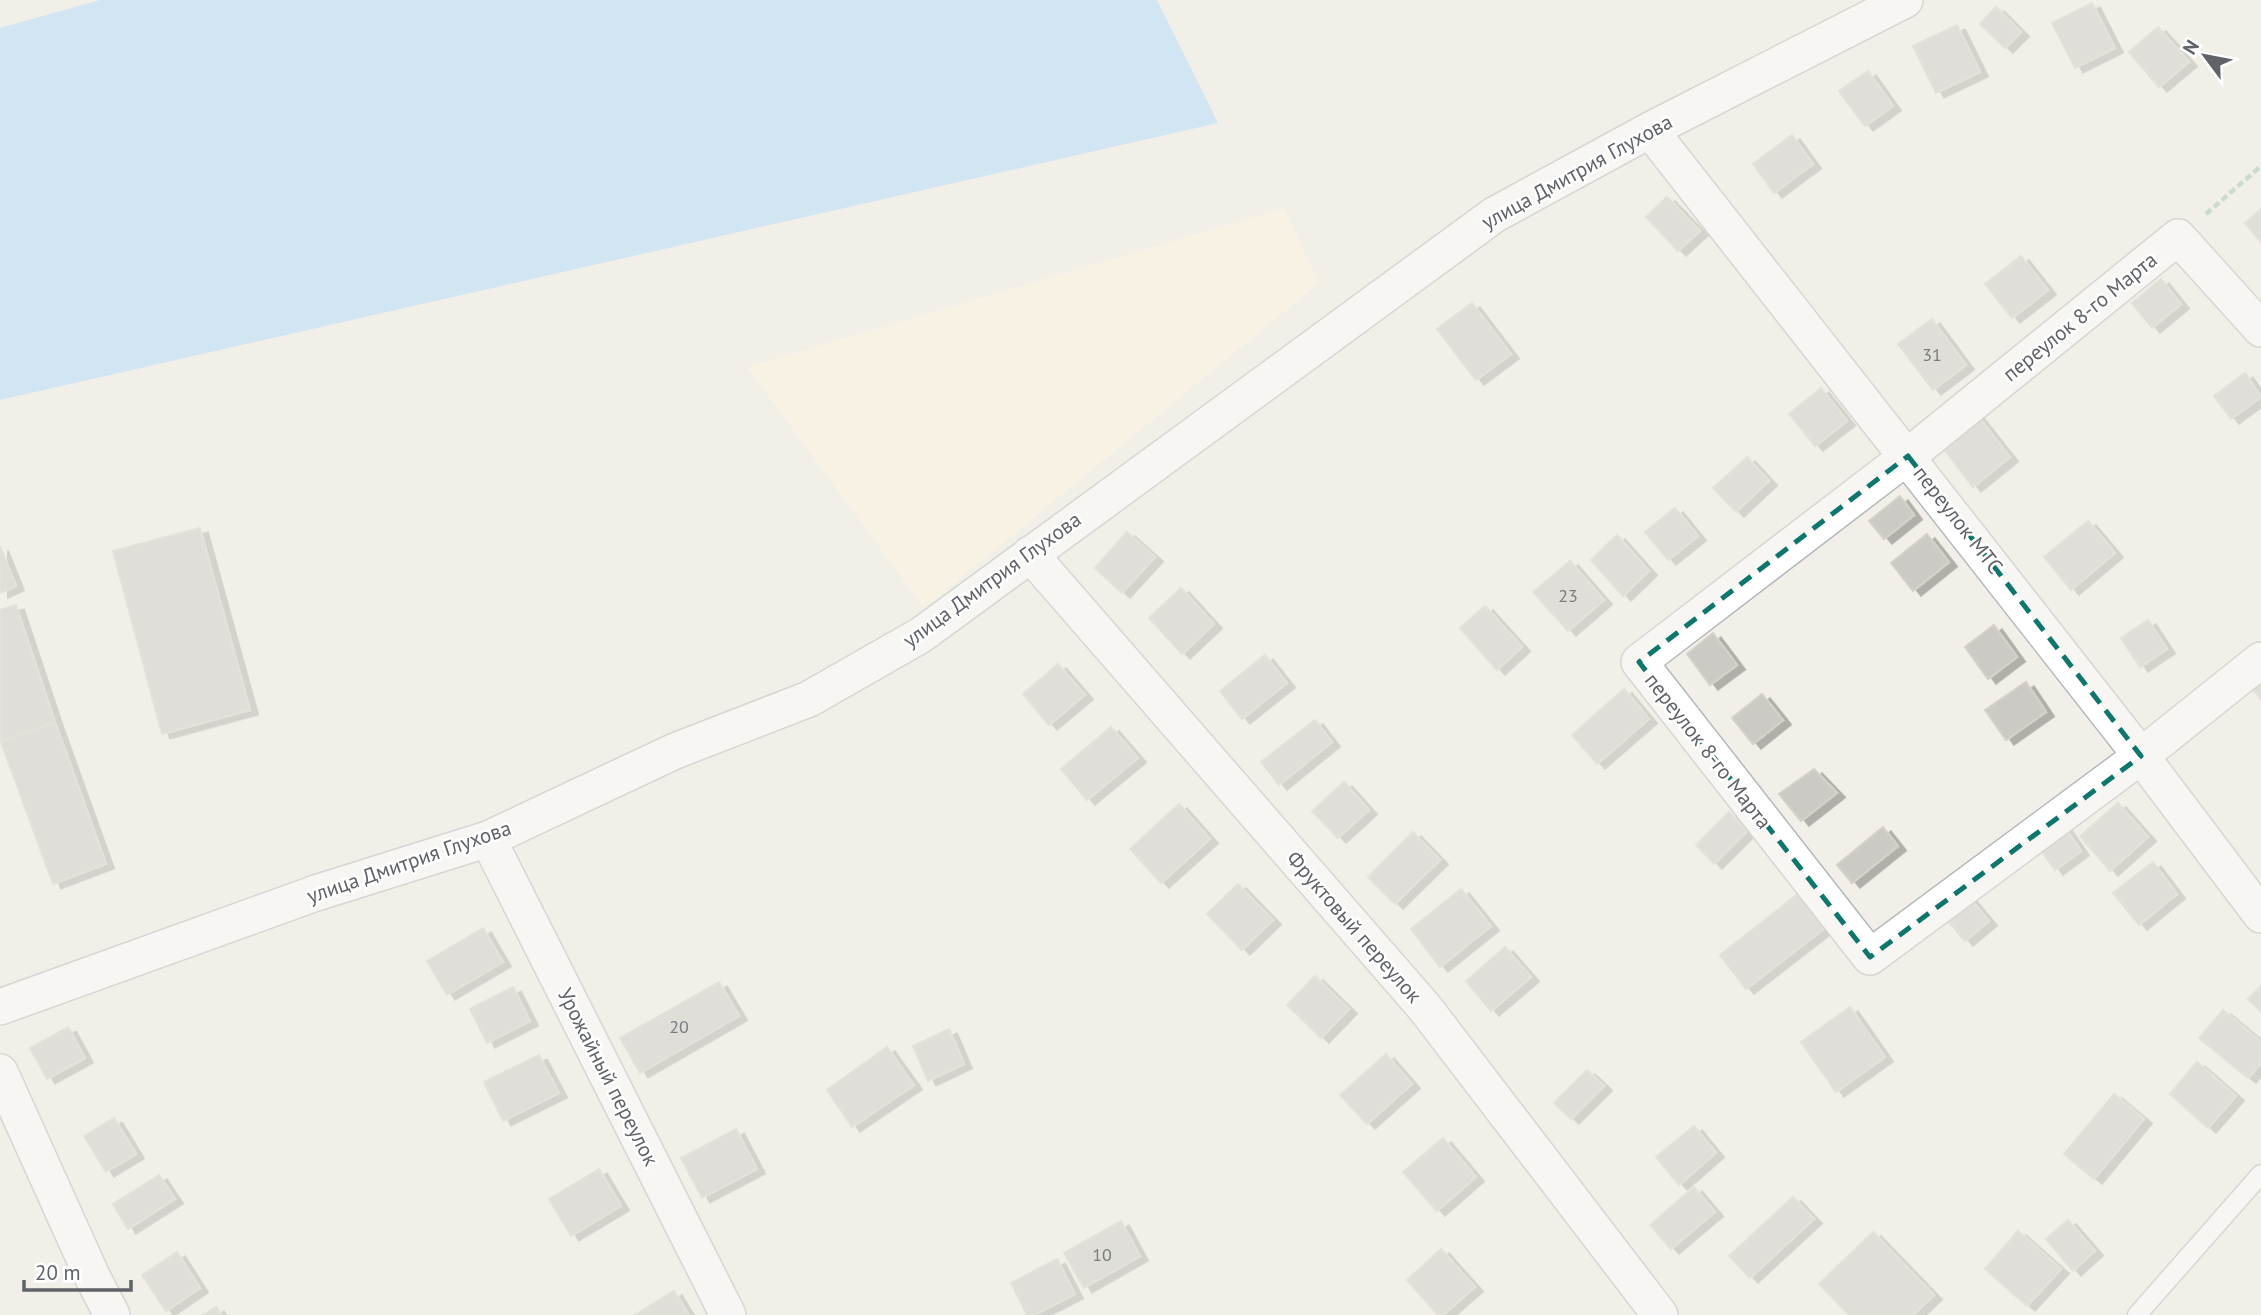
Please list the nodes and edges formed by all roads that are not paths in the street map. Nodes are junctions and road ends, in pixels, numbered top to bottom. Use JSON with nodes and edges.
{"nodes":[{"id":1,"x":1905,"y":0,"type":"edge"},
{"id":2,"x":1650,"y":130,"type":"junction"},
{"id":3,"x":2261,"y":329,"type":"edge"},
{"id":4,"x":1908,"y":456,"type":"junction"},
{"id":5,"x":1030,"y":554,"type":"junction"},
{"id":6,"x":2261,"y":660,"type":"edge"},
{"id":7,"x":2141,"y":756,"type":"junction"},
{"id":8,"x":488,"y":839,"type":"junction"},
{"id":9,"x":2261,"y":915,"type":"edge"},
{"id":10,"x":0,"y":1007,"type":"edge"},
{"id":11,"x":0,"y":1072,"type":"edge"},
{"id":12,"x":2261,"y":1174,"type":"edge"},
{"id":13,"x":112,"y":1315,"type":"edge"},
{"id":14,"x":728,"y":1315,"type":"edge"},
{"id":15,"x":1660,"y":1315,"type":"edge"},
{"id":16,"x":2137,"y":1315,"type":"edge"}],
"edges":[{"from":1,"to":2,"type":"street","name":"улица Дмитрия Глухова"},
{"from":2,"to":4,"type":"street","name":"переулок МТС"},
{"from":2,"to":5,"type":"street","name":"улица Дмитрия Глухова"},
{"from":3,"to":4,"type":"street","name":"переулок 8-го Марта"},
{"from":4,"to":7,"type":"street","name":"переулок МТС"},
{"from":4,"to":7,"type":"street","name":"переулок 8-го Марта"},
{"from":5,"to":8,"type":"street","name":"улица Дмитрия Глухова"},
{"from":5,"to":15,"type":"street","name":"Фруктовый переулок"},
{"from":6,"to":7,"type":"street","name":"переулок 8-го Марта"},
{"from":7,"to":9,"type":"street","name":"переулок МТС"},
{"from":8,"to":10,"type":"street","name":"улица Дмитрия Глухова"},
{"from":8,"to":14,"type":"street","name":"Урожайный переулок"},
{"from":11,"to":13,"type":"street"},
{"from":12,"to":16,"type":"lane"}]}
